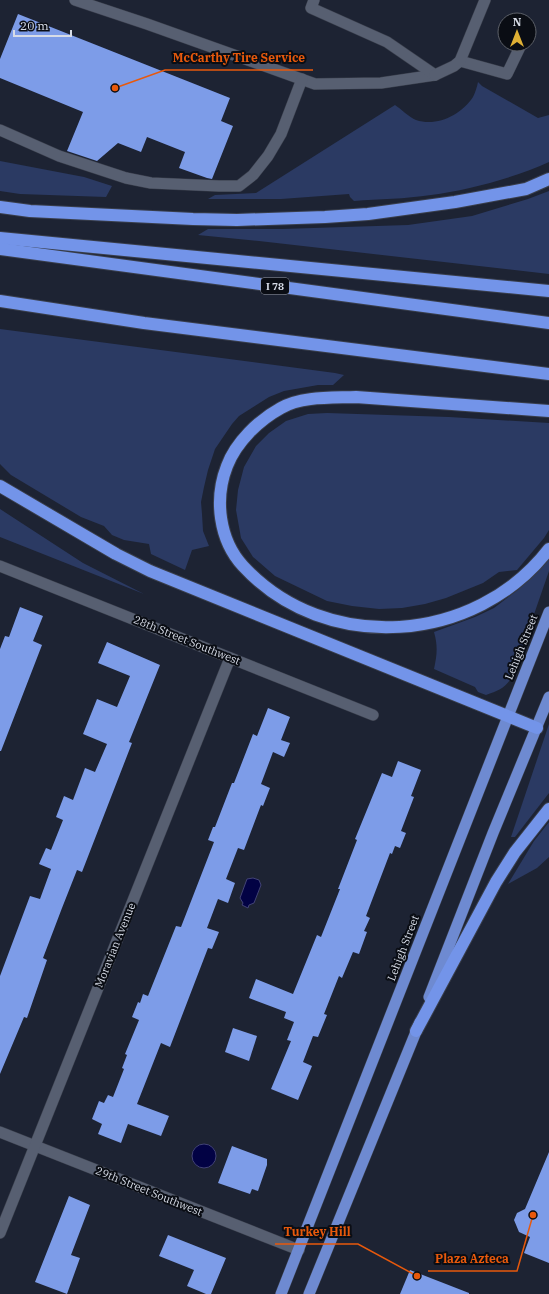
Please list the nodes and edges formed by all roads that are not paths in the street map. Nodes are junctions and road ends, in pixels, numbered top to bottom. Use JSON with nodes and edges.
{"nodes":[{"id":1,"x":75,"y":0,"type":"edge"},
{"id":2,"x":314,"y":0,"type":"edge"},
{"id":3,"x":485,"y":0,"type":"edge"},
{"id":4,"x":518,"y":52,"type":"edge"},
{"id":5,"x":460,"y":61,"type":"junction"},
{"id":6,"x":435,"y":75,"type":"junction"},
{"id":7,"x":302,"y":79,"type":"junction"},
{"id":8,"x":0,"y":130,"type":"edge"},
{"id":9,"x":549,"y":179,"type":"edge"},
{"id":10,"x":0,"y":207,"type":"edge"},
{"id":11,"x":0,"y":238,"type":"edge"},
{"id":12,"x":0,"y":249,"type":"edge"},
{"id":13,"x":549,"y":291,"type":"edge"},
{"id":14,"x":0,"y":301,"type":"edge"},
{"id":15,"x":549,"y":323,"type":"edge"},
{"id":16,"x":549,"y":374,"type":"edge"},
{"id":17,"x":549,"y":411,"type":"edge"},
{"id":18,"x":0,"y":486,"type":"edge"},
{"id":19,"x":549,"y":549,"type":"edge"},
{"id":20,"x":0,"y":566,"type":"edge"},
{"id":21,"x":549,"y":612,"type":"edge"},
{"id":22,"x":230,"y":658,"type":"junction"},
{"id":23,"x":549,"y":696,"type":"edge"},
{"id":24,"x":373,"y":715,"type":"dead end"},
{"id":25,"x":508,"y":716,"type":"junction"},
{"id":26,"x":537,"y":728,"type":"junction"},
{"id":27,"x":549,"y":809,"type":"edge"},
{"id":28,"x":416,"y":1031,"type":"junction"},
{"id":29,"x":0,"y":1132,"type":"edge"},
{"id":30,"x":35,"y":1146,"type":"junction"},
{"id":31,"x":0,"y":1233,"type":"edge"},
{"id":32,"x":299,"y":1250,"type":"junction"},
{"id":33,"x":281,"y":1294,"type":"edge"},
{"id":34,"x":309,"y":1294,"type":"edge"}],
"edges":[{"from":1,"to":7,"type":"street"},
{"from":2,"to":6,"type":"street"},
{"from":3,"to":5,"type":"street"},
{"from":4,"to":5,"type":"street"},
{"from":5,"to":6,"type":"street"},
{"from":6,"to":7,"type":"street"},
{"from":7,"to":8,"type":"street"},
{"from":9,"to":10,"type":"highway"},
{"from":11,"to":13,"type":"highway"},
{"from":12,"to":15,"type":"highway","number":"I 78"},
{"from":14,"to":16,"type":"highway"},
{"from":17,"to":19,"type":"highway"},
{"from":18,"to":25,"type":"highway"},
{"from":20,"to":22,"type":"street","name":"28th Street Southwest"},
{"from":21,"to":25,"type":"highway","name":"Lehigh Street"},
{"from":22,"to":24,"type":"street","name":"28th Street Southwest"},
{"from":22,"to":30,"type":"street","name":"Moravian Avenue"},
{"from":23,"to":26,"type":"highway"},
{"from":25,"to":26,"type":"highway"},
{"from":25,"to":32,"type":"highway","name":"Lehigh Street"},
{"from":26,"to":28,"type":"highway"},
{"from":27,"to":28,"type":"highway"},
{"from":28,"to":34,"type":"highway"},
{"from":29,"to":30,"type":"street","name":"29th Street Southwest"},
{"from":30,"to":31,"type":"street","name":"Moravian Avenue"},
{"from":30,"to":32,"type":"street","name":"29th Street Southwest"},
{"from":32,"to":33,"type":"highway","name":"Lehigh Street"}]}
